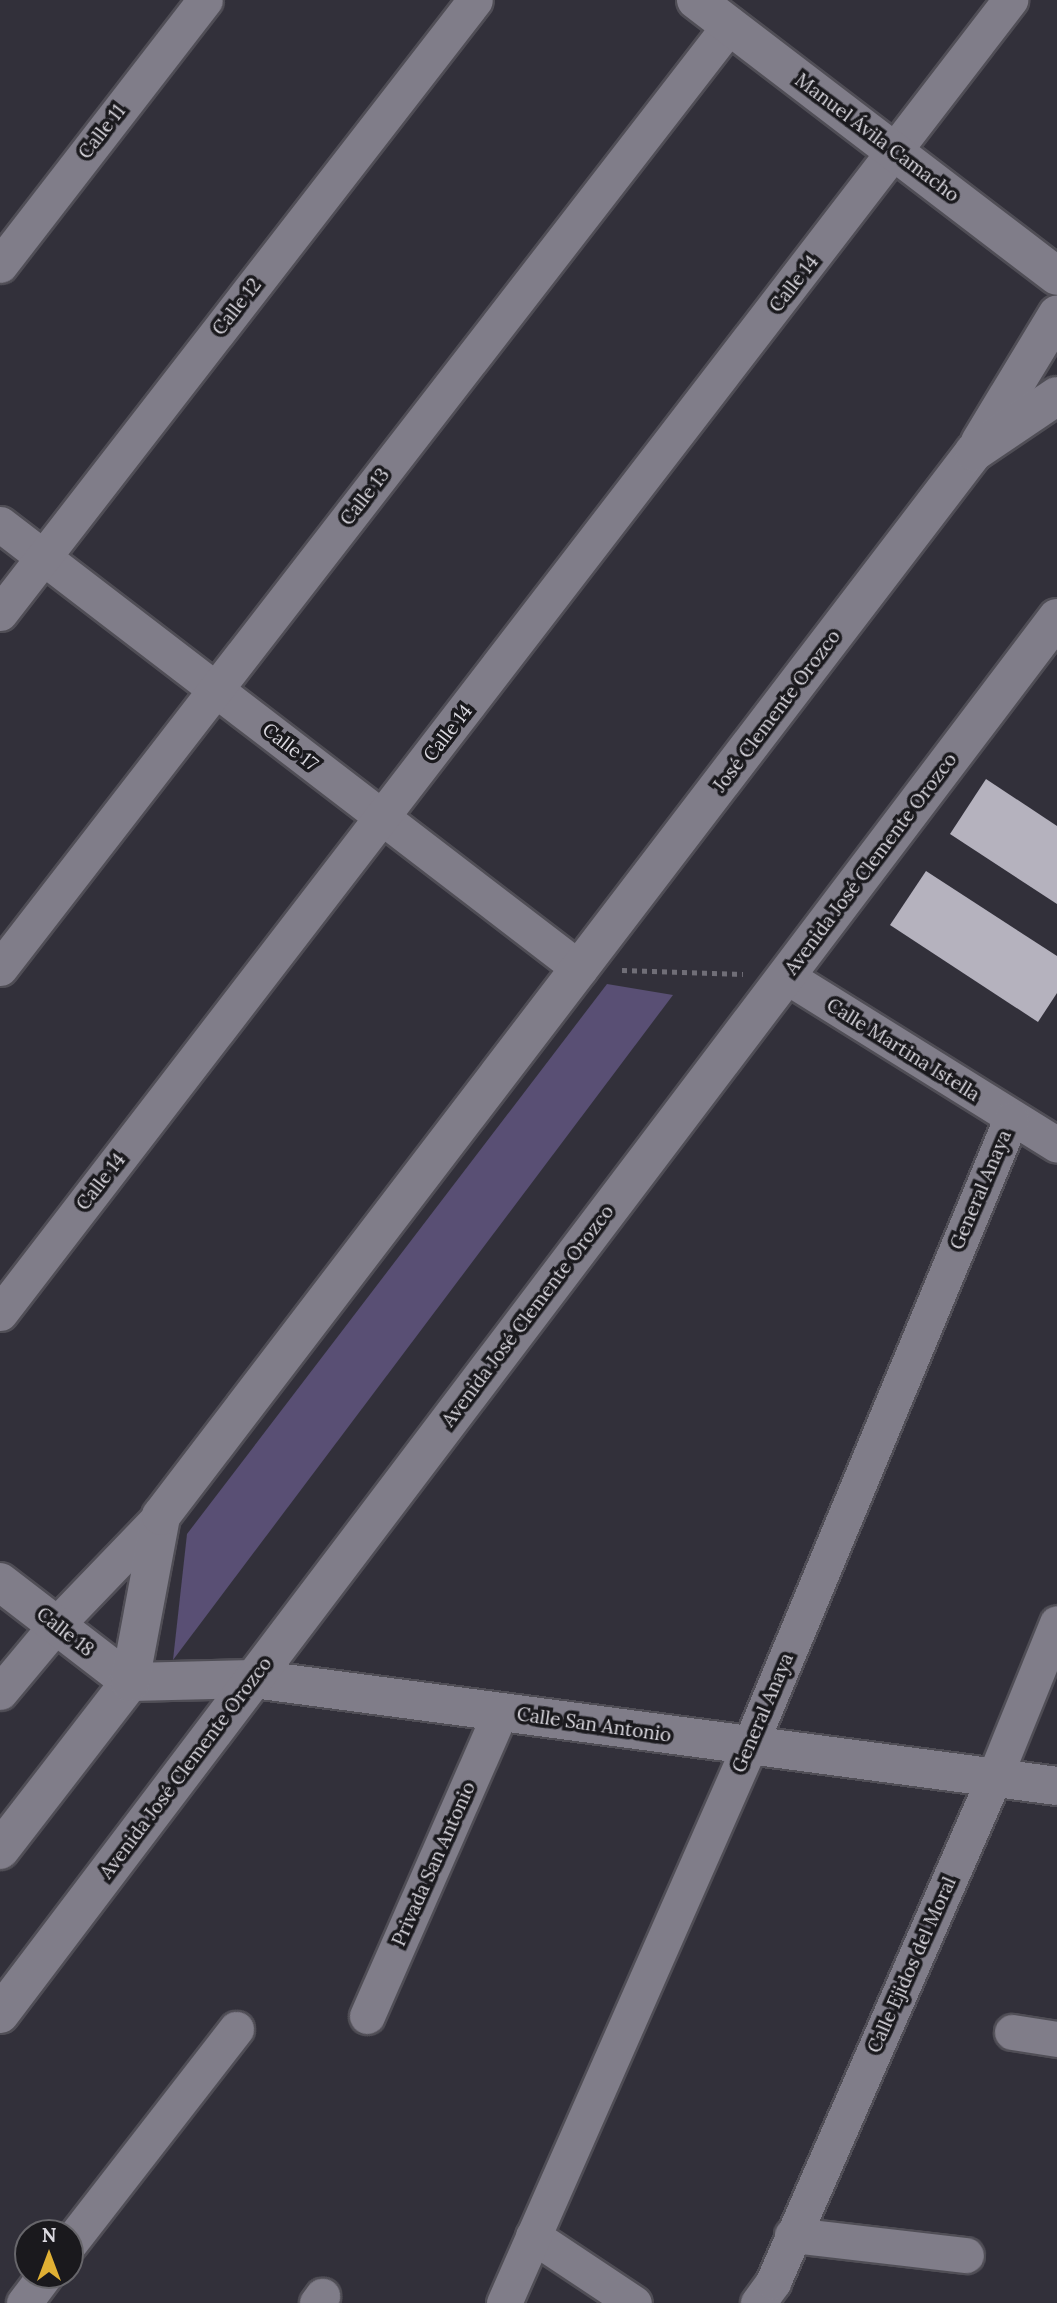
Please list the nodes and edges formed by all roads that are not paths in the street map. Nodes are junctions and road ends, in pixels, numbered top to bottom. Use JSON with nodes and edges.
{"nodes":[{"id":1,"x":205,"y":0,"type":"edge"},
{"id":2,"x":475,"y":0,"type":"edge"},
{"id":3,"x":696,"y":0,"type":"edge"},
{"id":4,"x":1010,"y":0,"type":"edge"},
{"id":5,"x":730,"y":25,"type":"junction"},
{"id":6,"x":896,"y":153,"type":"junction"},
{"id":7,"x":0,"y":265,"type":"edge"},
{"id":8,"x":1057,"y":276,"type":"edge"},
{"id":9,"x":1057,"y":315,"type":"edge"},
{"id":10,"x":1057,"y":396,"type":"edge"},
{"id":11,"x":974,"y":453,"type":"junction"},
{"id":12,"x":0,"y":524,"type":"edge"},
{"id":13,"x":43,"y":557,"type":"junction"},
{"id":14,"x":0,"y":613,"type":"edge"},
{"id":15,"x":1057,"y":618,"type":"edge"},
{"id":16,"x":215,"y":690,"type":"junction"},
{"id":17,"x":382,"y":818,"type":"junction"},
{"id":18,"x":0,"y":968,"type":"edge"},
{"id":19,"x":580,"y":969,"type":"junction"},
{"id":20,"x":786,"y":976,"type":"junction"},
{"id":21,"x":1011,"y":1119,"type":"junction"},
{"id":22,"x":1057,"y":1145,"type":"edge"},
{"id":23,"x":0,"y":1313,"type":"edge"},
{"id":24,"x":161,"y":1516,"type":"junction"},
{"id":25,"x":0,"y":1582,"type":"edge"},
{"id":26,"x":1057,"y":1623,"type":"edge"},
{"id":27,"x":56,"y":1625,"type":"junction"},
{"id":28,"x":254,"y":1679,"type":"junction"},
{"id":29,"x":130,"y":1682,"type":"junction"},
{"id":30,"x":0,"y":1692,"type":"edge"},
{"id":31,"x":501,"y":1711,"type":"junction"},
{"id":32,"x":749,"y":1747,"type":"junction"},
{"id":33,"x":994,"y":1778,"type":"junction"},
{"id":34,"x":1057,"y":1786,"type":"edge"},
{"id":35,"x":0,"y":1850,"type":"edge"},
{"id":36,"x":0,"y":2014,"type":"edge"},
{"id":37,"x":367,"y":2016,"type":"dead end"},
{"id":38,"x":236,"y":2029,"type":"dead end"},
{"id":39,"x":1012,"y":2032,"type":"dead end"},
{"id":40,"x":1057,"y":2039,"type":"edge"},
{"id":41,"x":84,"y":2225,"type":"edge"},
{"id":42,"x":792,"y":2235,"type":"junction"},
{"id":43,"x":533,"y":2236,"type":"junction"},
{"id":44,"x":966,"y":2255,"type":"dead end"},
{"id":45,"x":504,"y":2303,"type":"edge"},
{"id":46,"x":634,"y":2303,"type":"edge"},
{"id":47,"x":758,"y":2303,"type":"edge"}],
"edges":[{"from":1,"to":7,"type":"street","name":"Calle 11"},
{"from":2,"to":13,"type":"street","name":"Calle 12"},
{"from":3,"to":5,"type":"street","name":"Manuel Ávila Camacho"},
{"from":4,"to":6,"type":"street","name":"Calle 14"},
{"from":5,"to":6,"type":"street","name":"Manuel Ávila Camacho"},
{"from":5,"to":16,"type":"street","name":"Calle 13"},
{"from":6,"to":8,"type":"street","name":"Manuel Ávila Camacho"},
{"from":6,"to":17,"type":"street","name":"Calle 14"},
{"from":9,"to":11,"type":"street","name":"José Clemente Orozco"},
{"from":10,"to":11,"type":"street","name":"José Clemente Orozco"},
{"from":11,"to":19,"type":"street","name":"José Clemente Orozco"},
{"from":12,"to":13,"type":"street","name":"Calle 17"},
{"from":13,"to":14,"type":"street","name":"Calle 12"},
{"from":13,"to":16,"type":"street","name":"Calle 17"},
{"from":15,"to":20,"type":"street","name":"Avenida José Clemente Orozco"},
{"from":16,"to":17,"type":"street","name":"Calle 17"},
{"from":16,"to":18,"type":"street","name":"Calle 13"},
{"from":17,"to":19,"type":"street","name":"Calle 17"},
{"from":17,"to":23,"type":"street","name":"Calle 14"},
{"from":19,"to":24,"type":"street"},
{"from":20,"to":21,"type":"street","name":"Calle Martina Istella"},
{"from":20,"to":28,"type":"street","name":"Avenida José Clemente Orozco"},
{"from":21,"to":22,"type":"street","name":"Calle Martina Istella"},
{"from":21,"to":32,"type":"street","name":"General Anaya"},
{"from":24,"to":27,"type":"street"},
{"from":24,"to":29,"type":"street"},
{"from":25,"to":27,"type":"street","name":"Calle 18"},
{"from":26,"to":33,"type":"street","name":"Calle Ejidos del Moral"},
{"from":27,"to":29,"type":"street","name":"Calle 18"},
{"from":27,"to":30,"type":"street"},
{"from":28,"to":29,"type":"street","name":"Calle San Antonio"},
{"from":28,"to":31,"type":"street","name":"Calle San Antonio"},
{"from":28,"to":36,"type":"street","name":"Avenida José Clemente Orozco"},
{"from":29,"to":35,"type":"street"},
{"from":31,"to":32,"type":"street","name":"Calle San Antonio"},
{"from":31,"to":37,"type":"street","name":"Privada San Antonio"},
{"from":32,"to":33,"type":"street","name":"Calle San Antonio"},
{"from":32,"to":43,"type":"street","name":"General Anaya"},
{"from":33,"to":34,"type":"street","name":"Calle San Antonio"},
{"from":33,"to":42,"type":"street","name":"Calle Ejidos del Moral"},
{"from":38,"to":41,"type":"street"},
{"from":39,"to":40,"type":"street"},
{"from":42,"to":44,"type":"street"},
{"from":42,"to":47,"type":"street","name":"Calle Ejidos del Moral"},
{"from":43,"to":45,"type":"street","name":"General Anaya"},
{"from":43,"to":46,"type":"street"}]}
